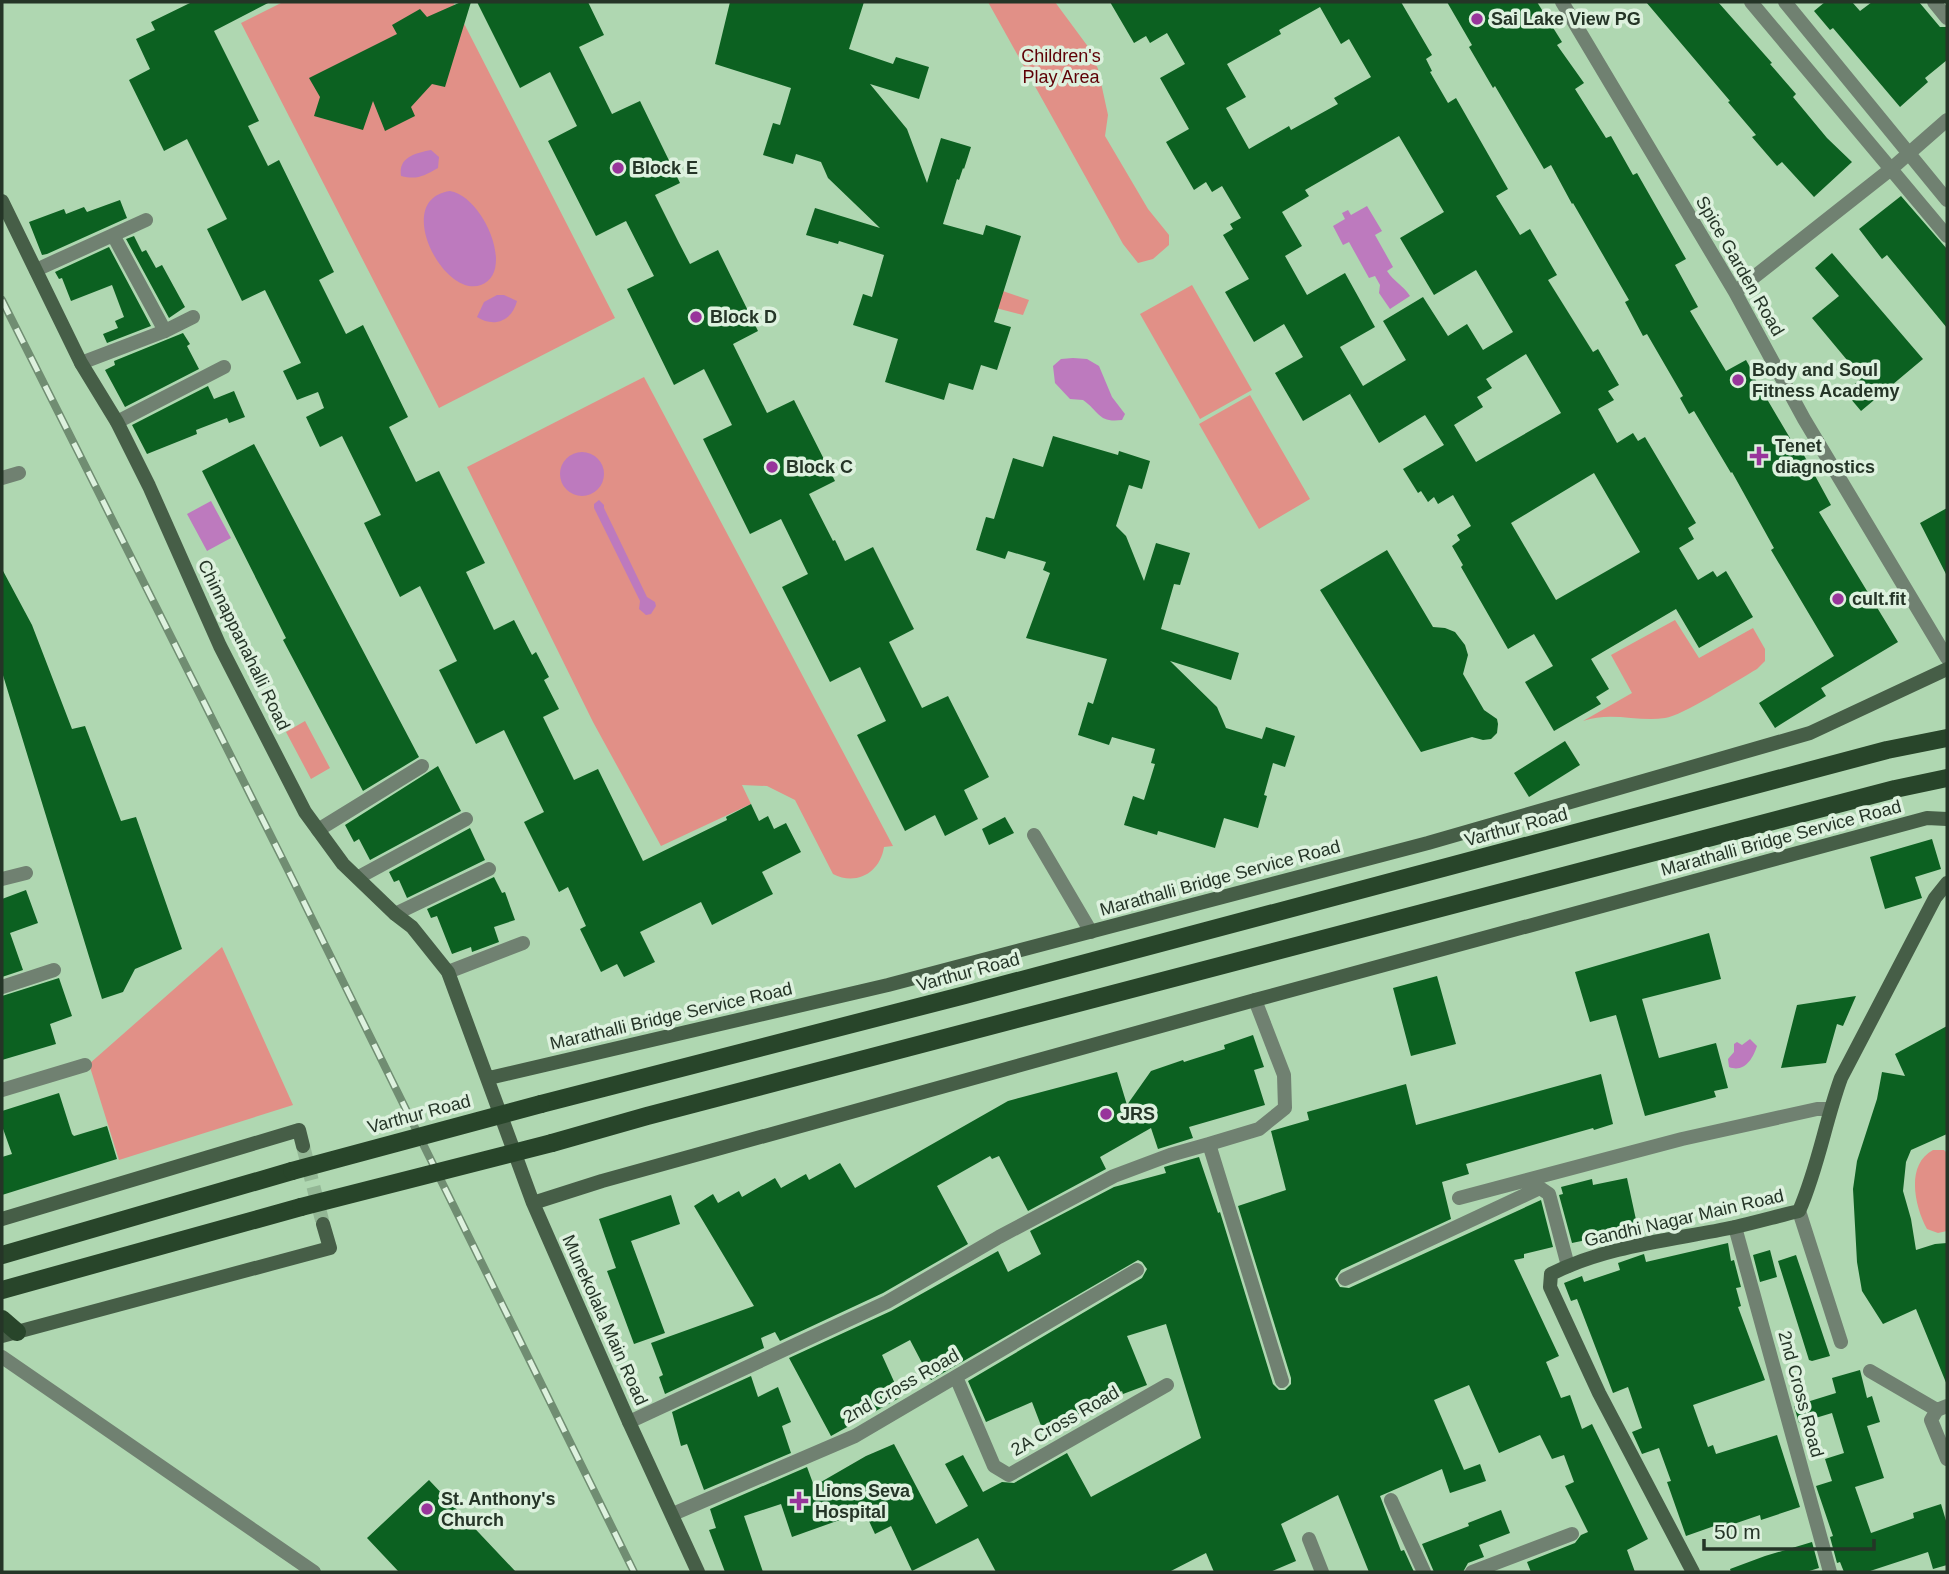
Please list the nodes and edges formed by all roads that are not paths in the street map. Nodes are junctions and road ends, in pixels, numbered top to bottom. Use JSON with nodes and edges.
{"nodes":[{"id":1,"x":1562,"y":2,"type":"edge"},
{"id":2,"x":1751,"y":2,"type":"edge"},
{"id":3,"x":1785,"y":2,"type":"edge"},
{"id":4,"x":1934,"y":2,"type":"edge"},
{"id":5,"x":1947,"y":18,"type":"edge"},
{"id":6,"x":1947,"y":120,"type":"edge"},
{"id":7,"x":1908,"y":153,"type":"junction"},
{"id":8,"x":1891,"y":169,"type":"junction"},
{"id":9,"x":1947,"y":200,"type":"edge"},
{"id":10,"x":2,"y":201,"type":"edge"},
{"id":11,"x":146,"y":220,"type":"dead end"},
{"id":12,"x":113,"y":235,"type":"junction"},
{"id":13,"x":1947,"y":236,"type":"edge"},
{"id":14,"x":36,"y":270,"type":"junction"},
{"id":15,"x":1735,"y":292,"type":"junction"},
{"id":16,"x":193,"y":317,"type":"dead end"},
{"id":17,"x":165,"y":331,"type":"junction"},
{"id":18,"x":81,"y":363,"type":"junction"},
{"id":19,"x":224,"y":367,"type":"dead end"},
{"id":20,"x":117,"y":422,"type":"junction"},
{"id":21,"x":19,"y":473,"type":"dead end"},
{"id":22,"x":2,"y":478,"type":"edge"},
{"id":23,"x":1947,"y":658,"type":"edge"},
{"id":24,"x":1947,"y":669,"type":"edge"},
{"id":25,"x":1947,"y":738,"type":"edge"},
{"id":26,"x":422,"y":766,"type":"dead end"},
{"id":27,"x":1947,"y":778,"type":"edge"},
{"id":28,"x":466,"y":819,"type":"dead end"},
{"id":29,"x":1947,"y":819,"type":"edge"},
{"id":30,"x":318,"y":830,"type":"junction"},
{"id":31,"x":1034,"y":835,"type":"dead end"},
{"id":32,"x":489,"y":869,"type":"dead end"},
{"id":33,"x":26,"y":873,"type":"dead end"},
{"id":34,"x":359,"y":877,"type":"junction"},
{"id":35,"x":2,"y":879,"type":"edge"},
{"id":36,"x":1947,"y":883,"type":"edge"},
{"id":37,"x":395,"y":914,"type":"junction"},
{"id":38,"x":1091,"y":932,"type":"junction"},
{"id":39,"x":523,"y":943,"type":"dead end"},
{"id":40,"x":54,"y":970,"type":"dead end"},
{"id":41,"x":448,"y":972,"type":"junction"},
{"id":42,"x":2,"y":987,"type":"edge"},
{"id":43,"x":1255,"y":1000,"type":"junction"},
{"id":44,"x":85,"y":1065,"type":"dead end"},
{"id":45,"x":489,"y":1078,"type":"junction"},
{"id":46,"x":2,"y":1090,"type":"edge"},
{"id":47,"x":1830,"y":1109,"type":"junction"},
{"id":48,"x":1209,"y":1144,"type":"junction"},
{"id":49,"x":303,"y":1146,"type":"dead end"},
{"id":50,"x":1459,"y":1198,"type":"dead end"},
{"id":51,"x":533,"y":1203,"type":"junction"},
{"id":52,"x":1799,"y":1210,"type":"junction"},
{"id":53,"x":2,"y":1219,"type":"edge"},
{"id":54,"x":323,"y":1224,"type":"tunnel mouth"},
{"id":55,"x":1735,"y":1227,"type":"junction"},
{"id":56,"x":2,"y":1255,"type":"edge"},
{"id":57,"x":1568,"y":1266,"type":"junction"},
{"id":58,"x":1137,"y":1270,"type":"dead end"},
{"id":59,"x":1345,"y":1279,"type":"dead end"},
{"id":60,"x":2,"y":1290,"type":"edge"},
{"id":61,"x":2,"y":1319,"type":"edge"},
{"id":62,"x":9,"y":1334,"type":"edge"},
{"id":63,"x":1841,"y":1342,"type":"dead end"},
{"id":64,"x":2,"y":1357,"type":"edge"},
{"id":65,"x":1870,"y":1371,"type":"dead end"},
{"id":66,"x":956,"y":1377,"type":"junction"},
{"id":67,"x":1282,"y":1381,"type":"dead end"},
{"id":68,"x":1167,"y":1385,"type":"dead end"},
{"id":69,"x":1942,"y":1408,"type":"edge"},
{"id":70,"x":629,"y":1422,"type":"junction"},
{"id":71,"x":1947,"y":1459,"type":"edge"},
{"id":72,"x":1391,"y":1500,"type":"dead end"},
{"id":73,"x":673,"y":1514,"type":"junction"},
{"id":74,"x":1572,"y":1534,"type":"dead end"},
{"id":75,"x":1309,"y":1539,"type":"dead end"},
{"id":76,"x":1690,"y":1571,"type":"edge"},
{"id":77,"x":314,"y":1572,"type":"edge"},
{"id":78,"x":698,"y":1572,"type":"edge"},
{"id":79,"x":1322,"y":1572,"type":"edge"},
{"id":80,"x":1424,"y":1572,"type":"edge"},
{"id":81,"x":1472,"y":1572,"type":"edge"},
{"id":82,"x":1830,"y":1572,"type":"edge"}],
"edges":[{"from":1,"to":15,"type":"street","name":"Spice Garden Road"},
{"from":2,"to":8,"type":"street"},
{"from":3,"to":7,"type":"street"},
{"from":4,"to":5,"type":"street"},
{"from":6,"to":7,"type":"street"},
{"from":7,"to":8,"type":"street"},
{"from":7,"to":9,"type":"street"},
{"from":8,"to":13,"type":"street"},
{"from":8,"to":15,"type":"street"},
{"from":10,"to":14,"type":"street","name":"Chinnappanahalli Road"},
{"from":11,"to":12,"type":"street"},
{"from":12,"to":14,"type":"street"},
{"from":12,"to":17,"type":"street"},
{"from":14,"to":18,"type":"street","name":"Chinnappanahalli Road"},
{"from":15,"to":23,"type":"street","name":"Spice Garden Road"},
{"from":16,"to":17,"type":"street"},
{"from":17,"to":18,"type":"street"},
{"from":18,"to":20,"type":"street","name":"Chinnappanahalli Road"},
{"from":19,"to":20,"type":"street"},
{"from":20,"to":30,"type":"street","name":"Chinnappanahalli Road"},
{"from":21,"to":22,"type":"street"},
{"from":24,"to":38,"type":"street","name":"Marathalli Bridge Service Road"},
{"from":25,"to":56,"type":"main road","name":"Varthur Road","bridge":true},
{"from":26,"to":30,"type":"street"},
{"from":27,"to":60,"type":"main road","bridge":true},
{"from":28,"to":34,"type":"street"},
{"from":29,"to":43,"type":"street","name":"Marathalli Bridge Service Road"},
{"from":30,"to":34,"type":"street","name":"Chinnappanahalli Road"},
{"from":31,"to":38,"type":"street"},
{"from":32,"to":37,"type":"street"},
{"from":33,"to":35,"type":"street"},
{"from":34,"to":37,"type":"street","name":"Chinnappanahalli Road"},
{"from":36,"to":47,"type":"street","name":"Gandhi Nagar Main Road"},
{"from":37,"to":41,"type":"street","name":"Chinnappanahalli Road"},
{"from":38,"to":45,"type":"street","name":"Marathalli Bridge Service Road"},
{"from":39,"to":41,"type":"street"},
{"from":40,"to":42,"type":"street"},
{"from":41,"to":45,"type":"street","name":"Chinnappanahalli Road"},
{"from":43,"to":48,"type":"street"},
{"from":43,"to":51,"type":"street","name":"Marathalli Bridge Service Road"},
{"from":44,"to":46,"type":"street"},
{"from":45,"to":51,"type":"street","name":"Munekolala Main Road"},
{"from":47,"to":50,"type":"street"},
{"from":47,"to":52,"type":"street","name":"Gandhi Nagar Main Road"},
{"from":48,"to":67,"type":"street"},
{"from":48,"to":70,"type":"street"},
{"from":49,"to":53,"type":"street"},
{"from":51,"to":70,"type":"street","name":"Munekolala Main Road"},
{"from":52,"to":55,"type":"street","name":"Gandhi Nagar Main Road"},
{"from":52,"to":63,"type":"street"},
{"from":54,"to":62,"type":"street"},
{"from":55,"to":57,"type":"street","name":"Gandhi Nagar Main Road"},
{"from":55,"to":82,"type":"street","name":"2nd Cross Road"},
{"from":57,"to":59,"type":"street"},
{"from":57,"to":76,"type":"street","name":"Gandhi Nagar Main Road"},
{"from":58,"to":66,"type":"street","name":"2nd Cross Road"},
{"from":61,"to":62,"type":"main road"},
{"from":64,"to":77,"type":"street"},
{"from":65,"to":69,"type":"street"},
{"from":66,"to":68,"type":"street","name":"2A Cross Road"},
{"from":66,"to":73,"type":"street","name":"2nd Cross Road"},
{"from":69,"to":71,"type":"street"},
{"from":70,"to":73,"type":"street","name":"Munekolala Main Road"},
{"from":72,"to":80,"type":"street"},
{"from":73,"to":78,"type":"street","name":"Munekolala Main Road"},
{"from":74,"to":81,"type":"street"},
{"from":75,"to":79,"type":"street"}]}
